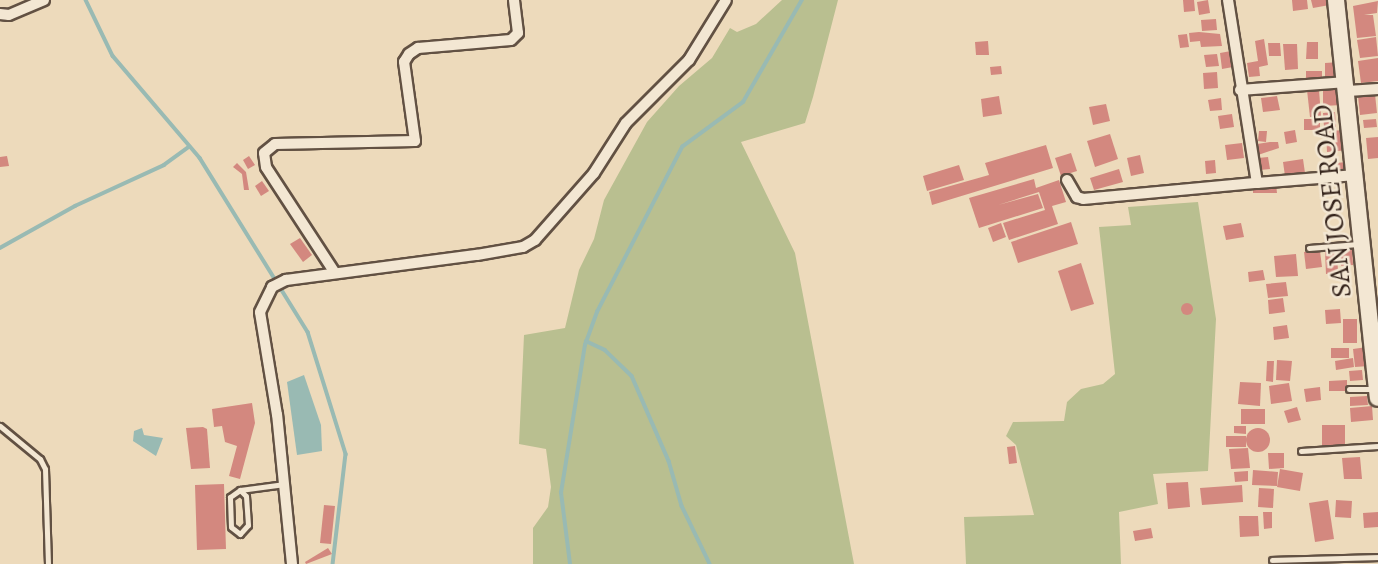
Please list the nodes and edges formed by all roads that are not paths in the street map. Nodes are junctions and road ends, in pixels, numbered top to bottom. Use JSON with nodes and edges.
{"nodes":[{"id":1,"x":44,"y":0,"type":"edge"},
{"id":2,"x":514,"y":0,"type":"edge"},
{"id":3,"x":726,"y":0,"type":"edge"},
{"id":4,"x":1228,"y":0,"type":"edge"},
{"id":5,"x":1336,"y":0,"type":"edge"},
{"id":6,"x":0,"y":14,"type":"edge"},
{"id":7,"x":1347,"y":86,"type":"junction"},
{"id":8,"x":1378,"y":89,"type":"edge"},
{"id":9,"x":1240,"y":90,"type":"junction"},
{"id":10,"x":1356,"y":175,"type":"junction"},
{"id":11,"x":1067,"y":180,"type":"dead end"},
{"id":12,"x":1257,"y":183,"type":"junction"},
{"id":13,"x":1362,"y":244,"type":"junction"},
{"id":14,"x":1309,"y":248,"type":"dead end"},
{"id":15,"x":335,"y":273,"type":"junction"},
{"id":16,"x":1349,"y":389,"type":"dead end"},
{"id":17,"x":1378,"y":393,"type":"edge"},
{"id":18,"x":0,"y":426,"type":"edge"},
{"id":19,"x":1378,"y":446,"type":"edge"},
{"id":20,"x":1301,"y":451,"type":"dead end"},
{"id":21,"x":285,"y":484,"type":"junction"},
{"id":22,"x":251,"y":489,"type":"junction"},
{"id":23,"x":238,"y":490,"type":"junction"},
{"id":24,"x":246,"y":498,"type":"junction"},
{"id":25,"x":1378,"y":557,"type":"edge"},
{"id":26,"x":1272,"y":560,"type":"dead end"},
{"id":27,"x":48,"y":564,"type":"edge"},
{"id":28,"x":292,"y":564,"type":"edge"}],
"edges":[{"from":1,"to":6,"type":"street"},
{"from":2,"to":15,"type":"street"},
{"from":3,"to":15,"type":"street"},
{"from":4,"to":9,"type":"street"},
{"from":5,"to":7,"type":"street","name":"SAN JOSE ROAD"},
{"from":7,"to":8,"type":"street"},
{"from":7,"to":9,"type":"street"},
{"from":7,"to":10,"type":"street","name":"SAN JOSE ROAD"},
{"from":9,"to":12,"type":"street"},
{"from":10,"to":12,"type":"street"},
{"from":10,"to":13,"type":"street","name":"SAN JOSE ROAD"},
{"from":11,"to":12,"type":"street"},
{"from":13,"to":14,"type":"lane"},
{"from":13,"to":17,"type":"street","name":"SAN JOSE ROAD"},
{"from":15,"to":21,"type":"street"},
{"from":16,"to":17,"type":"lane"},
{"from":18,"to":27,"type":"lane"},
{"from":19,"to":20,"type":"lane"},
{"from":21,"to":22,"type":"lane"},
{"from":21,"to":28,"type":"street"},
{"from":22,"to":23,"type":"lane"},
{"from":22,"to":24,"type":"lane"},
{"from":23,"to":24,"type":"lane"},
{"from":23,"to":24,"type":"lane"},
{"from":25,"to":26,"type":"lane"}]}
